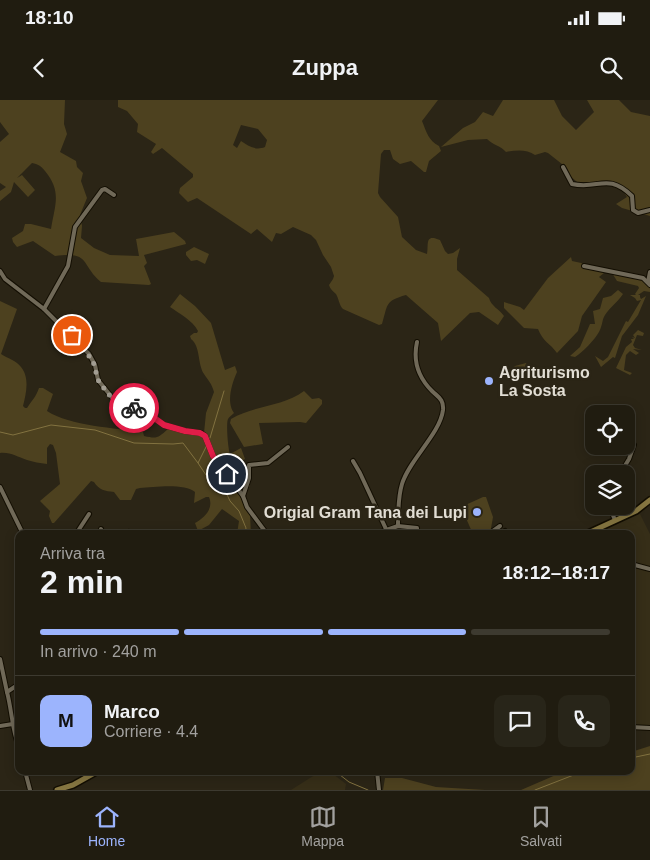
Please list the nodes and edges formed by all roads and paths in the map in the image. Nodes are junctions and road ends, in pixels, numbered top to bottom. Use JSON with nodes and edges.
{"nodes":[{"id":1,"x":563,"y":167,"type":"dead end"},
{"id":2,"x":114,"y":195,"type":"dead end"},
{"id":3,"x":650,"y":210,"type":"edge"},
{"id":4,"x":584,"y":266,"type":"dead end"},
{"id":5,"x":0,"y":271,"type":"edge"},
{"id":6,"x":650,"y":272,"type":"edge"},
{"id":7,"x":2,"y":279,"type":"edge"},
{"id":8,"x":649,"y":284,"type":"edge"},
{"id":9,"x":44,"y":309,"type":"junction"},
{"id":10,"x":417,"y":342,"type":"dead end"},
{"id":11,"x":288,"y":447,"type":"dead end"},
{"id":12,"x":353,"y":461,"type":"dead end"},
{"id":13,"x":0,"y":487,"type":"edge"},
{"id":14,"x":243,"y":496,"type":"junction"},
{"id":15,"x":650,"y":500,"type":"edge"},
{"id":16,"x":89,"y":514,"type":"dead end"},
{"id":17,"x":614,"y":515,"type":"edge"},
{"id":18,"x":616,"y":520,"type":"junction"},
{"id":19,"x":398,"y":526,"type":"junction"},
{"id":20,"x":500,"y":526,"type":"dead end"},
{"id":21,"x":386,"y":529,"type":"joint"},
{"id":22,"x":21,"y":530,"type":"edge"},
{"id":23,"x":79,"y":530,"type":"edge"},
{"id":24,"x":263,"y":530,"type":"edge"},
{"id":25,"x":417,"y":530,"type":"edge"},
{"id":26,"x":494,"y":530,"type":"edge"},
{"id":27,"x":595,"y":530,"type":"edge"},
{"id":28,"x":635,"y":565,"type":"edge"},
{"id":29,"x":650,"y":569,"type":"edge"},
{"id":30,"x":0,"y":659,"type":"edge"},
{"id":31,"x":15,"y":687,"type":"edge"},
{"id":32,"x":7,"y":692,"type":"junction"},
{"id":33,"x":14,"y":720,"type":"junction"},
{"id":34,"x":15,"y":725,"type":"edge"},
{"id":35,"x":0,"y":726,"type":"edge"},
{"id":36,"x":635,"y":727,"type":"edge"},
{"id":37,"x":650,"y":728,"type":"edge"},
{"id":38,"x":26,"y":775,"type":"edge"},
{"id":39,"x":91,"y":775,"type":"edge"},
{"id":40,"x":377,"y":775,"type":"edge"},
{"id":41,"x":30,"y":790,"type":"edge"},
{"id":42,"x":57,"y":790,"type":"edge"},
{"id":43,"x":379,"y":790,"type":"edge"}],
"edges":[{"from":1,"to":3,"type":"street"},
{"from":2,"to":9,"type":"street"},
{"from":4,"to":8,"type":"street"},
{"from":5,"to":7,"type":"street"},
{"from":6,"to":8,"type":"street"},
{"from":7,"to":9,"type":"street"},
{"from":9,"to":14,"type":"street"},
{"from":10,"to":19,"type":"street"},
{"from":11,"to":14,"type":"street"},
{"from":12,"to":21,"type":"street"},
{"from":13,"to":22,"type":"street"},
{"from":14,"to":24,"type":"street"},
{"from":15,"to":18,"type":"street"},
{"from":16,"to":23,"type":"street"},
{"from":17,"to":18,"type":"street"},
{"from":18,"to":27,"type":"street"},
{"from":19,"to":21,"type":"street"},
{"from":19,"to":25,"type":"street"},
{"from":20,"to":26,"type":"street"},
{"from":28,"to":29,"type":"street"},
{"from":30,"to":32,"type":"street"},
{"from":31,"to":32,"type":"street"},
{"from":32,"to":33,"type":"street"},
{"from":33,"to":34,"type":"street"},
{"from":33,"to":35,"type":"street"},
{"from":36,"to":37,"type":"street"},
{"from":38,"to":41,"type":"street"},
{"from":39,"to":42,"type":"street"},
{"from":40,"to":43,"type":"street"}]}
